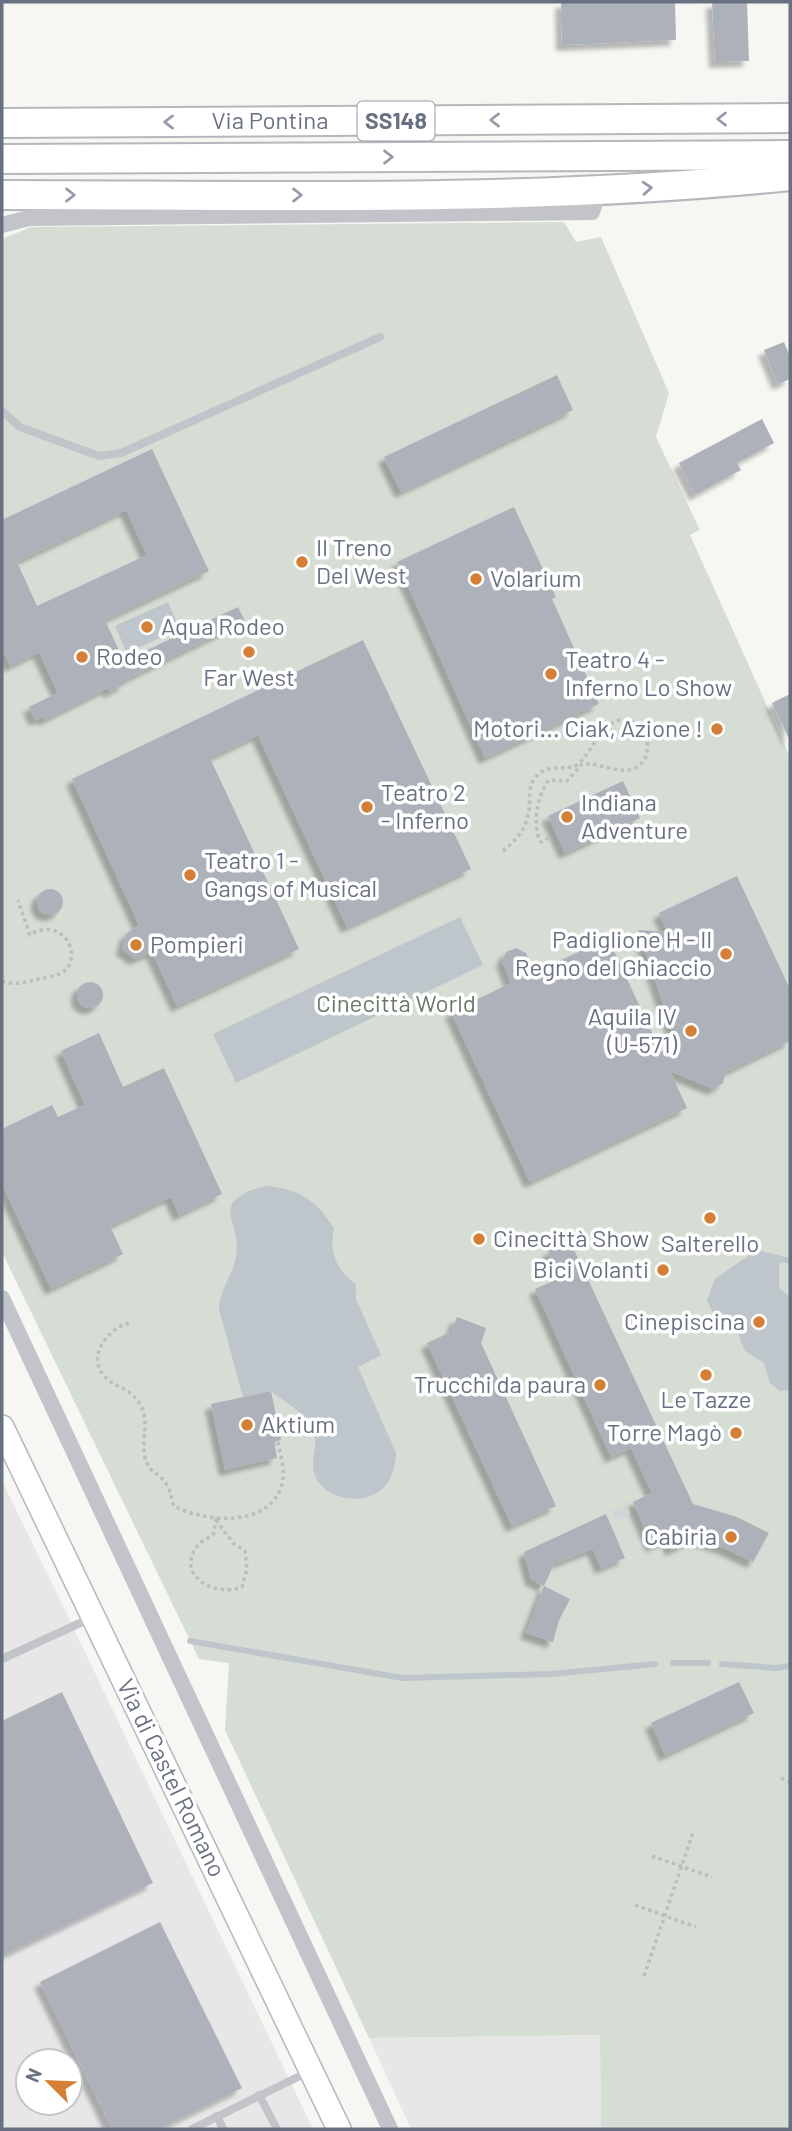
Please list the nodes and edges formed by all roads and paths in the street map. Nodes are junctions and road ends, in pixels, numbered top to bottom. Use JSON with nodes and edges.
{"nodes":[{"id":1,"x":2,"y":103,"type":"edge"},
{"id":2,"x":790,"y":118,"type":"edge"},
{"id":3,"x":99,"y":122,"type":"junction"},
{"id":4,"x":2,"y":123,"type":"edge"},
{"id":5,"x":790,"y":155,"type":"edge"},
{"id":6,"x":2,"y":159,"type":"edge"},
{"id":7,"x":790,"y":176,"type":"edge"},
{"id":8,"x":599,"y":191,"type":"junction"},
{"id":9,"x":2,"y":195,"type":"edge"},
{"id":10,"x":2,"y":225,"type":"edge"},
{"id":11,"x":380,"y":337,"type":"dead end"},
{"id":12,"x":2,"y":411,"type":"edge"},
{"id":13,"x":548,"y":838,"type":"dead end"},
{"id":14,"x":503,"y":851,"type":"dead end"},
{"id":15,"x":18,"y":901,"type":"dead end"},
{"id":16,"x":2,"y":981,"type":"edge"},
{"id":17,"x":2,"y":1297,"type":"edge"},
{"id":18,"x":129,"y":1323,"type":"dead end"},
{"id":19,"x":2,"y":1427,"type":"edge"},
{"id":20,"x":278,"y":1441,"type":"dead end"},
{"id":21,"x":216,"y":1520,"type":"junction"},
{"id":22,"x":94,"y":1617,"type":"junction"},
{"id":23,"x":2,"y":1659,"type":"edge"},
{"id":24,"x":781,"y":1778,"type":"dead end"},
{"id":25,"x":790,"y":1782,"type":"edge"},
{"id":26,"x":694,"y":1830,"type":"dead end"},
{"id":27,"x":652,"y":1856,"type":"dead end"},
{"id":28,"x":681,"y":1867,"type":"junction"},
{"id":29,"x":712,"y":1877,"type":"dead end"},
{"id":30,"x":635,"y":1905,"type":"dead end"},
{"id":31,"x":665,"y":1915,"type":"junction"},
{"id":32,"x":696,"y":1927,"type":"dead end"},
{"id":33,"x":643,"y":1976,"type":"dead end"},
{"id":34,"x":311,"y":2070,"type":"junction"},
{"id":35,"x":259,"y":2095,"type":"junction"},
{"id":36,"x":217,"y":2116,"type":"junction"},
{"id":37,"x":192,"y":2129,"type":"edge"},
{"id":38,"x":223,"y":2129,"type":"edge"},
{"id":39,"x":277,"y":2129,"type":"edge"},
{"id":40,"x":339,"y":2129,"type":"edge"},
{"id":41,"x":390,"y":2129,"type":"edge"}],
"edges":[{"from":1,"to":3,"type":"highway"},
{"from":2,"to":3,"type":"highway","name":"Via Pontina","number":"SS148","one_way":true},
{"from":3,"to":4,"type":"highway","name":"Via Pontina","number":"SS148"},
{"from":6,"to":5,"type":"highway","name":"Via Pontina","number":"SS148","one_way":true},
{"from":8,"to":7,"type":"highway","one_way":true},
{"from":9,"to":8,"type":"highway","one_way":true},
{"from":8,"to":10,"type":"street"},
{"from":11,"to":12,"type":"lane"},
{"from":13,"to":14,"type":"path"},
{"from":15,"to":16,"type":"path"},
{"from":17,"to":41,"type":"street"},
{"from":18,"to":21,"type":"path"},
{"from":19,"to":22,"type":"street","name":"Via di Castel Romano"},
{"from":20,"to":21,"type":"path"},
{"from":21,"to":21,"type":"path"},
{"from":22,"to":23,"type":"lane"},
{"from":22,"to":34,"type":"street","name":"Via di Castel Romano"},
{"from":24,"to":25,"type":"path"},
{"from":26,"to":28,"type":"path"},
{"from":27,"to":28,"type":"path"},
{"from":28,"to":29,"type":"path"},
{"from":28,"to":31,"type":"path"},
{"from":30,"to":31,"type":"path"},
{"from":31,"to":32,"type":"path"},
{"from":31,"to":33,"type":"path"},
{"from":34,"to":35,"type":"lane"},
{"from":34,"to":40,"type":"street","name":"Via di Castel Romano"},
{"from":35,"to":36,"type":"lane"},
{"from":35,"to":39,"type":"lane"},
{"from":36,"to":37,"type":"lane"},
{"from":36,"to":38,"type":"lane"}]}
